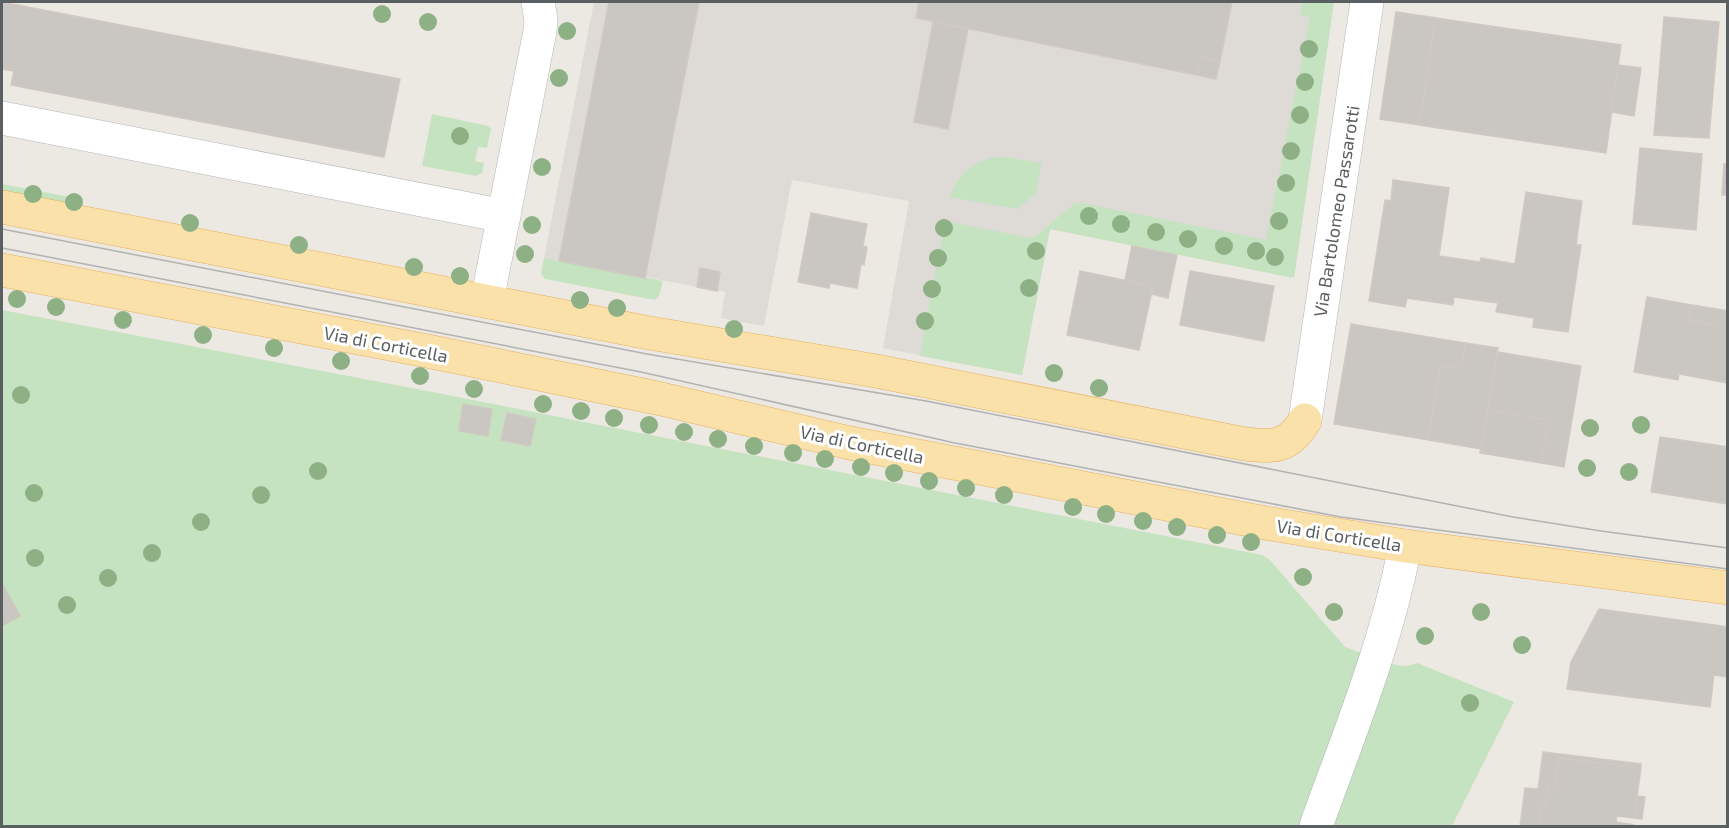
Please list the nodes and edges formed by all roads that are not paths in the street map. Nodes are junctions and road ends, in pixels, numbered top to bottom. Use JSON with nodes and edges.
{"nodes":[{"id":1,"x":538,"y":2,"type":"edge"},
{"id":2,"x":1367,"y":2,"type":"edge"},
{"id":3,"x":2,"y":118,"type":"edge"},
{"id":4,"x":2,"y":207,"type":"edge"},
{"id":5,"x":504,"y":216,"type":"junction"},
{"id":6,"x":2,"y":270,"type":"edge"},
{"id":7,"x":487,"y":301,"type":"junction"},
{"id":8,"x":1305,"y":420,"type":"joint"},
{"id":9,"x":1405,"y":546,"type":"junction"},
{"id":10,"x":1728,"y":588,"type":"edge"},
{"id":11,"x":1316,"y":826,"type":"edge"}],
"edges":[{"from":1,"to":5,"type":"street"},
{"from":2,"to":8,"type":"street","name":"Via Bartolomeo Passarotti"},
{"from":3,"to":5,"type":"street"},
{"from":4,"to":7,"type":"main road"},
{"from":5,"to":7,"type":"street"},
{"from":6,"to":9,"type":"main road","name":"Via di Corticella"},
{"from":7,"to":8,"type":"main road"},
{"from":9,"to":10,"type":"main road","name":"Via di Corticella"},
{"from":9,"to":11,"type":"street"}]}
